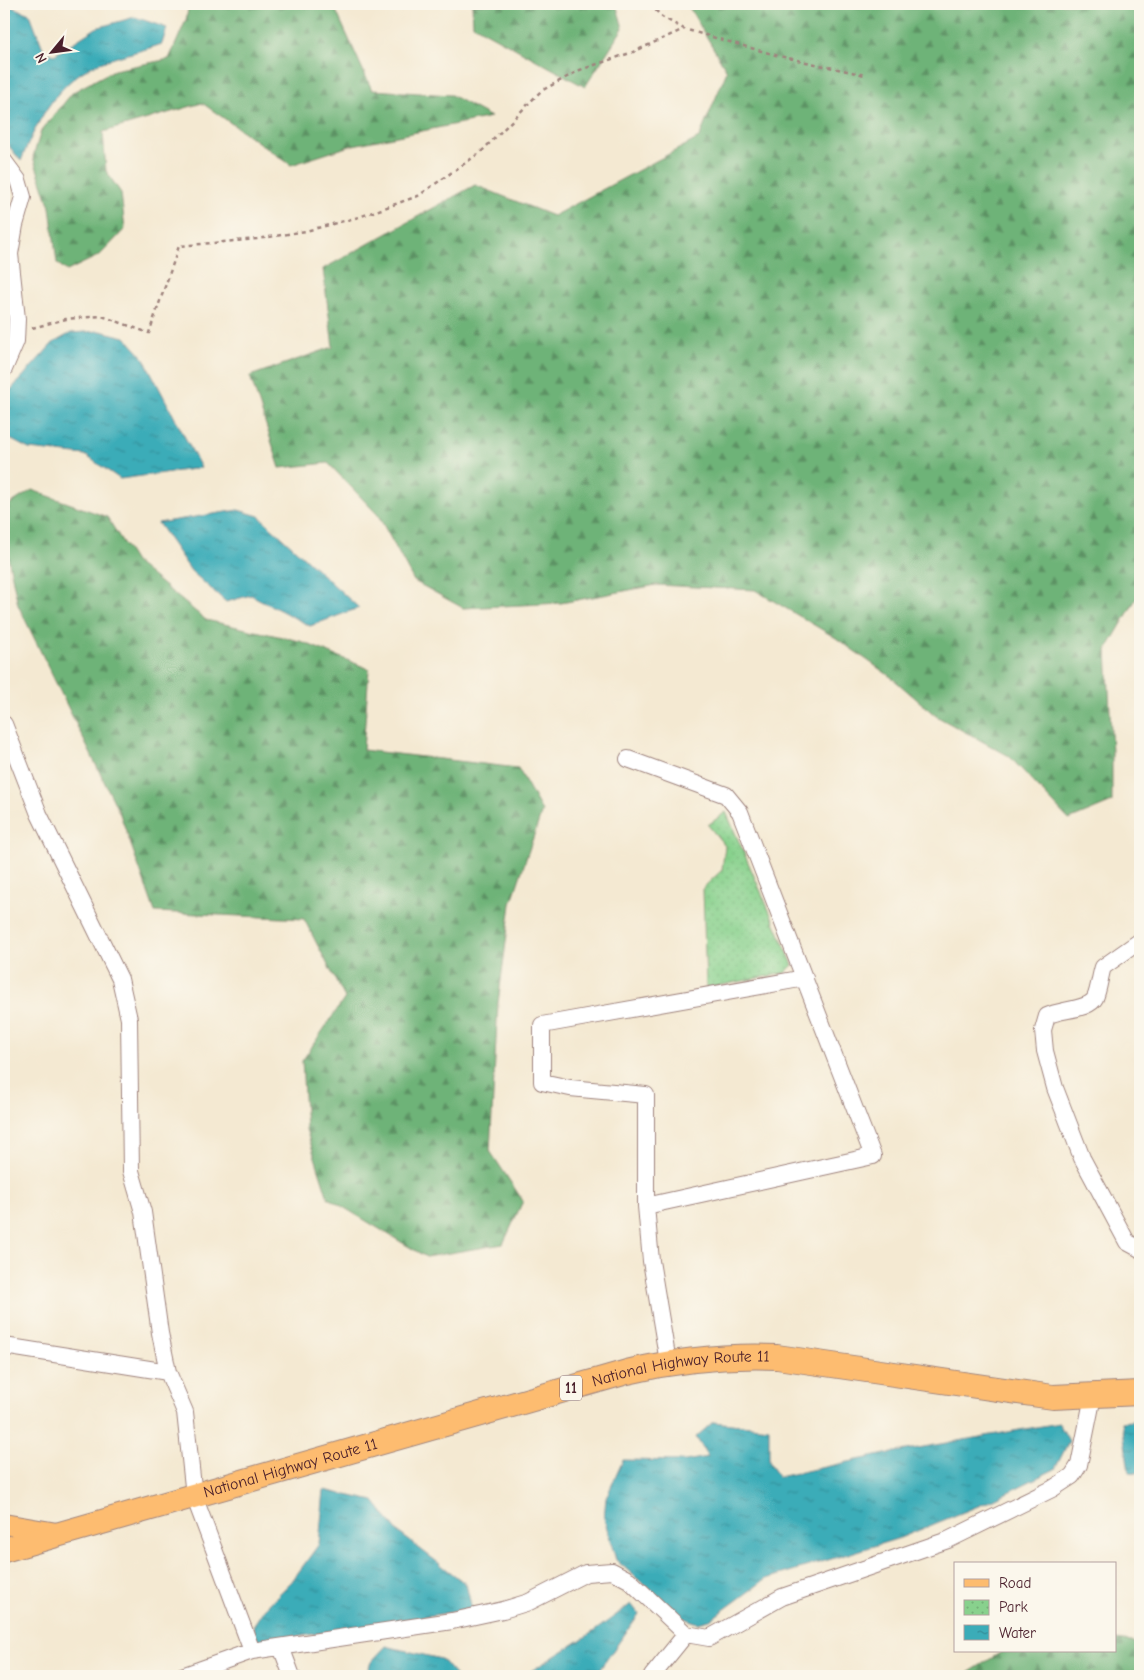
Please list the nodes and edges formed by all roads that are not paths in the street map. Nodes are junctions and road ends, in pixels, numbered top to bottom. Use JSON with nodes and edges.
{"nodes":[{"id":1,"x":4,"y":161,"type":"edge"},
{"id":2,"x":20,"y":324,"type":"junction"},
{"id":3,"x":4,"y":335,"type":"edge"},
{"id":4,"x":4,"y":369,"type":"edge"},
{"id":5,"x":4,"y":724,"type":"edge"},
{"id":6,"x":628,"y":759,"type":"dead end"},
{"id":7,"x":1140,"y":941,"type":"edge"},
{"id":8,"x":806,"y":978,"type":"junction"},
{"id":9,"x":646,"y":1206,"type":"junction"},
{"id":10,"x":1140,"y":1249,"type":"edge"},
{"id":11,"x":4,"y":1346,"type":"edge"},
{"id":12,"x":668,"y":1362,"type":"junction"},
{"id":13,"x":168,"y":1372,"type":"junction"},
{"id":14,"x":1140,"y":1393,"type":"edge"},
{"id":15,"x":1093,"y":1396,"type":"junction"},
{"id":16,"x":194,"y":1496,"type":"junction"},
{"id":17,"x":4,"y":1524,"type":"edge"},
{"id":18,"x":63,"y":1534,"type":"junction"},
{"id":19,"x":4,"y":1550,"type":"edge"},
{"id":20,"x":686,"y":1634,"type":"junction"},
{"id":21,"x":281,"y":1647,"type":"junction"},
{"id":22,"x":252,"y":1651,"type":"junction"},
{"id":23,"x":182,"y":1676,"type":"edge"},
{"id":24,"x":292,"y":1676,"type":"edge"},
{"id":25,"x":652,"y":1676,"type":"edge"}],
"edges":[{"from":1,"to":2,"type":"street"},
{"from":2,"to":3,"type":"street"},
{"from":2,"to":4,"type":"street"},
{"from":5,"to":13,"type":"street"},
{"from":6,"to":8,"type":"street"},
{"from":7,"to":10,"type":"street"},
{"from":8,"to":9,"type":"street"},
{"from":8,"to":9,"type":"street"},
{"from":9,"to":12,"type":"street"},
{"from":11,"to":13,"type":"street"},
{"from":12,"to":15,"type":"highway","name":"National Highway Route 11","number":"11"},
{"from":12,"to":16,"type":"highway","name":"National Highway Route 11","number":"11"},
{"from":13,"to":16,"type":"street"},
{"from":14,"to":15,"type":"highway","name":"National Highway Route 11","number":"11"},
{"from":15,"to":20,"type":"street"},
{"from":16,"to":18,"type":"highway","name":"National Highway Route 11","number":"11"},
{"from":16,"to":22,"type":"street"},
{"from":17,"to":18,"type":"main road"},
{"from":18,"to":19,"type":"highway","name":"National Highway Route 11","number":"11"},
{"from":20,"to":21,"type":"street"},
{"from":20,"to":25,"type":"street"},
{"from":21,"to":22,"type":"street"},
{"from":21,"to":24,"type":"street"},
{"from":22,"to":23,"type":"street"}]}
